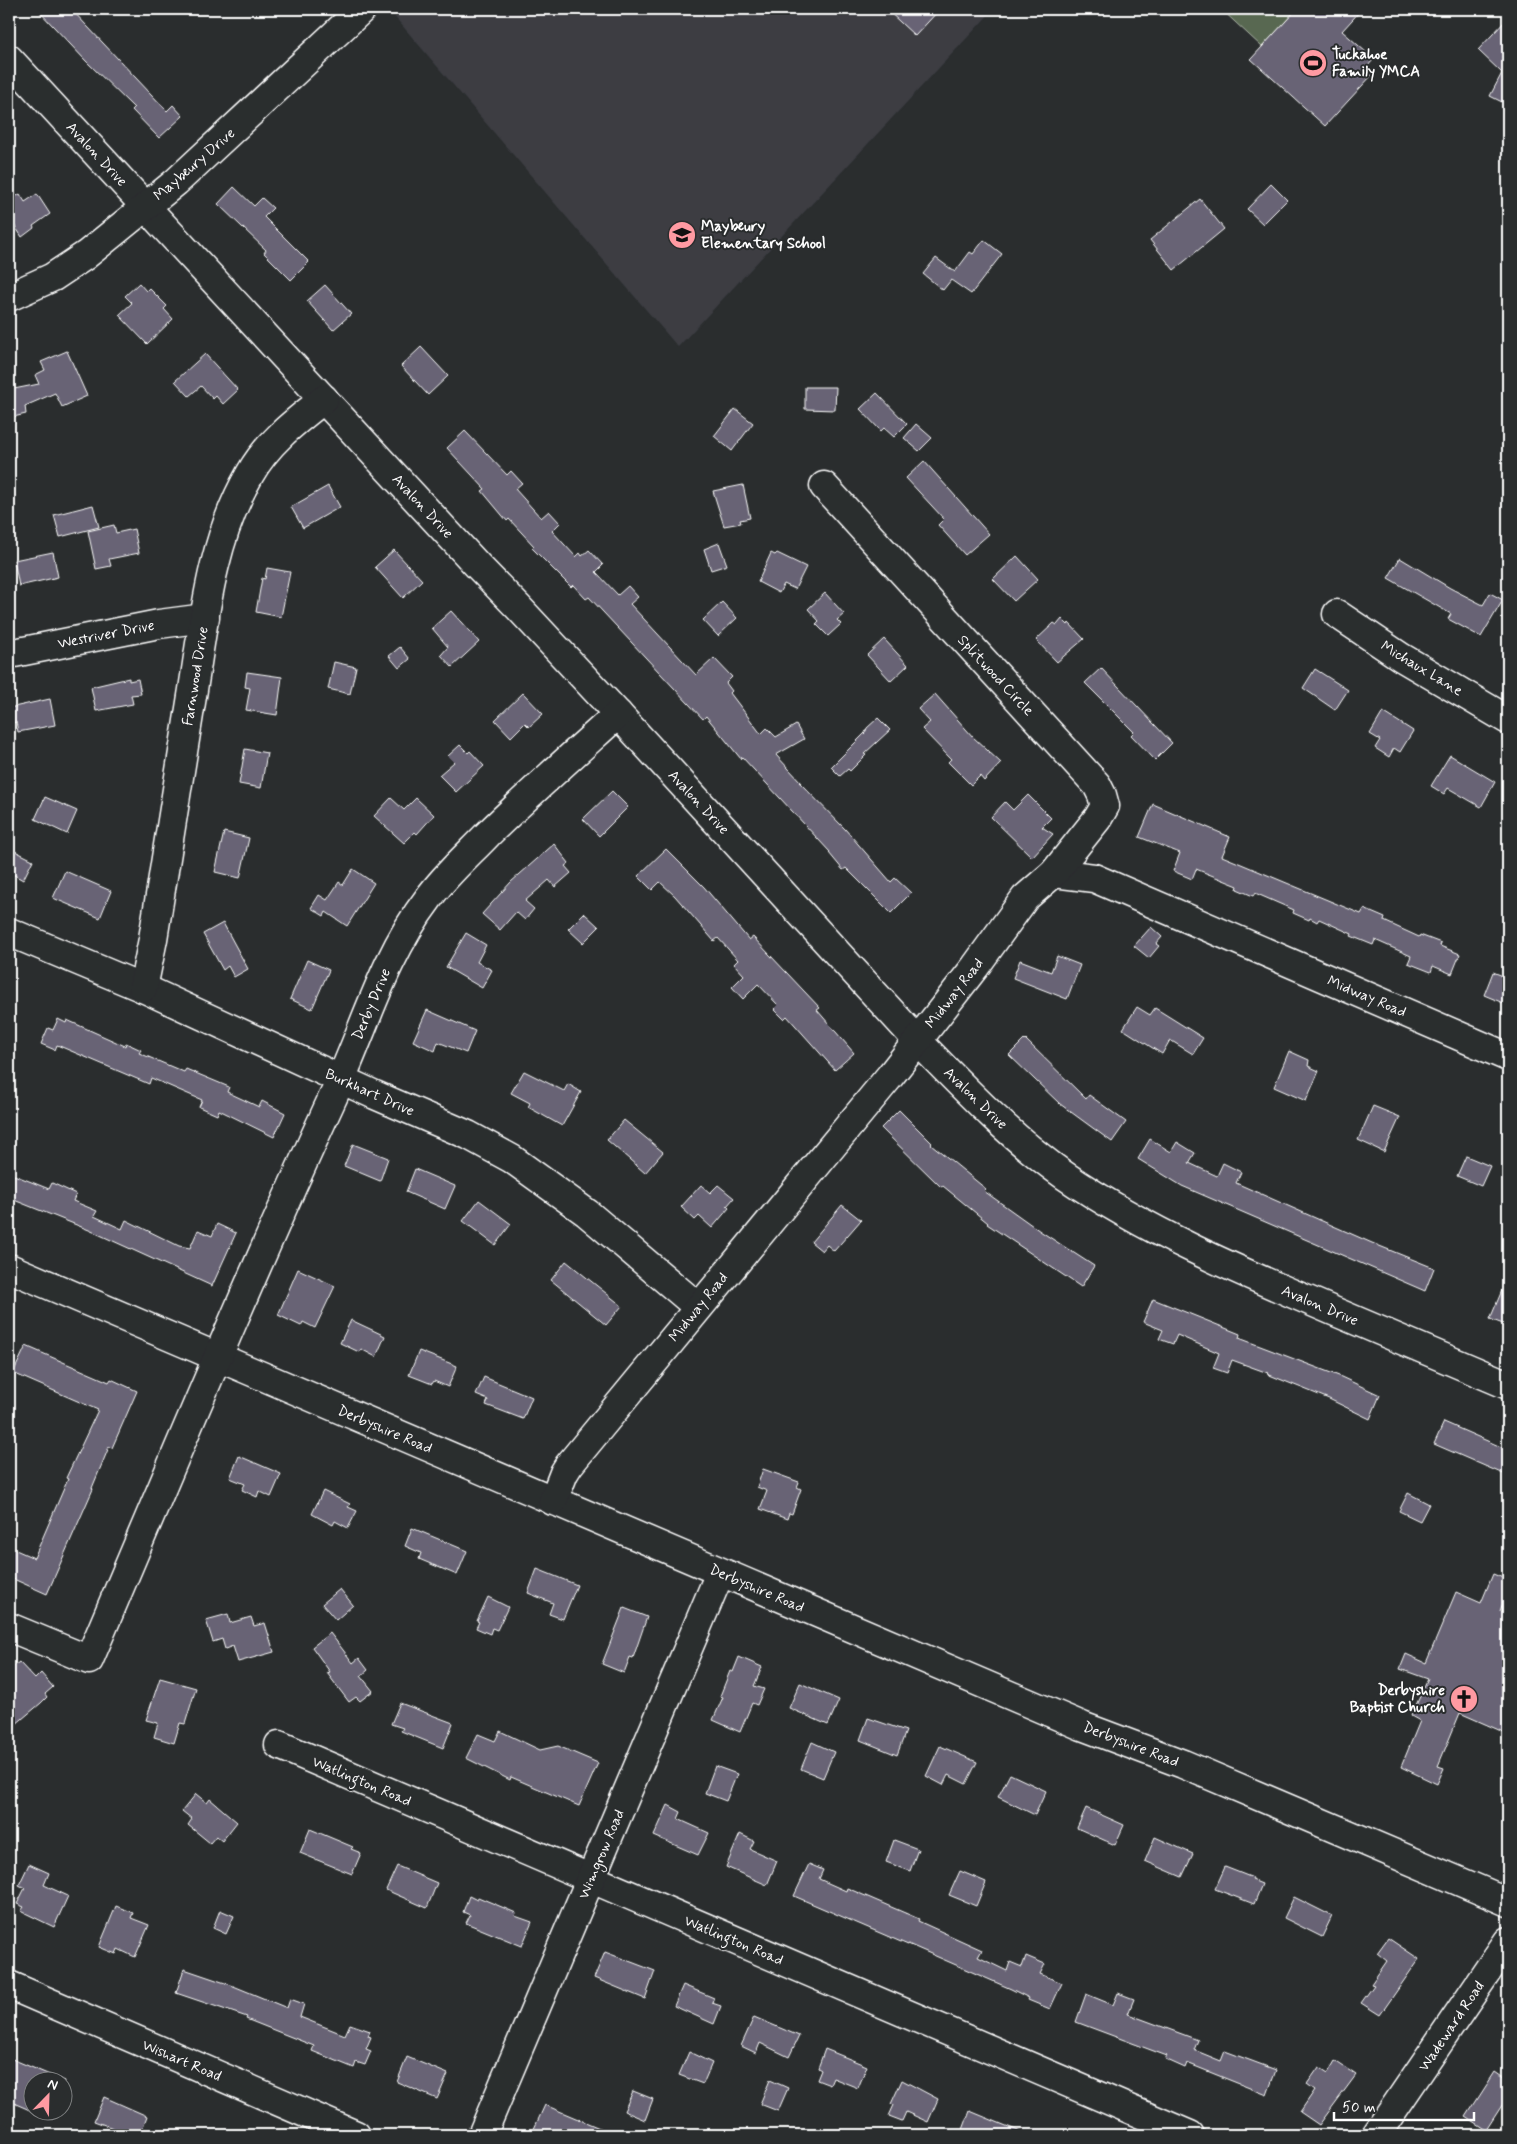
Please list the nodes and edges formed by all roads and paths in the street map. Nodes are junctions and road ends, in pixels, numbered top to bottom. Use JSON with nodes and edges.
{"nodes":[{"id":1,"x":362,"y":9,"type":"edge"},
{"id":2,"x":9,"y":59,"type":"edge"},
{"id":3,"x":146,"y":206,"type":"junction"},
{"id":4,"x":9,"y":297,"type":"edge"},
{"id":5,"x":324,"y":399,"type":"junction"},
{"id":6,"x":824,"y":486,"type":"dead end"},
{"id":7,"x":1337,"y":614,"type":"dead end"},
{"id":8,"x":205,"y":618,"type":"junction"},
{"id":9,"x":9,"y":654,"type":"edge"},
{"id":10,"x":618,"y":714,"type":"junction"},
{"id":11,"x":1508,"y":720,"type":"edge"},
{"id":12,"x":1054,"y":873,"type":"junction"},
{"id":13,"x":9,"y":932,"type":"edge"},
{"id":14,"x":143,"y":988,"type":"junction"},
{"id":15,"x":917,"y":1040,"type":"junction"},
{"id":16,"x":1508,"y":1057,"type":"edge"},
{"id":17,"x":341,"y":1079,"type":"junction"},
{"id":18,"x":9,"y":1268,"type":"edge"},
{"id":19,"x":698,"y":1307,"type":"junction"},
{"id":20,"x":218,"y":1357,"type":"junction"},
{"id":21,"x":1508,"y":1385,"type":"edge"},
{"id":22,"x":553,"y":1500,"type":"junction"},
{"id":23,"x":720,"y":1573,"type":"junction"},
{"id":24,"x":9,"y":1627,"type":"edge"},
{"id":25,"x":279,"y":1746,"type":"dead end"},
{"id":26,"x":591,"y":1879,"type":"junction"},
{"id":27,"x":1508,"y":1902,"type":"edge"},
{"id":28,"x":1508,"y":1941,"type":"edge"},
{"id":29,"x":9,"y":1985,"type":"edge"},
{"id":30,"x":356,"y":2135,"type":"edge"},
{"id":31,"x":482,"y":2135,"type":"edge"},
{"id":32,"x":1190,"y":2135,"type":"edge"},
{"id":33,"x":1376,"y":2135,"type":"edge"}],
"edges":[{"from":1,"to":3,"type":"street","name":"Maybeury Drive"},
{"from":2,"to":3,"type":"street","name":"Avalon Drive"},
{"from":3,"to":4,"type":"street","name":"Maybeury Drive"},
{"from":3,"to":5,"type":"street","name":"Avalon Drive"},
{"from":5,"to":8,"type":"street","name":"Farnwood Drive"},
{"from":5,"to":10,"type":"street","name":"Avalon Drive"},
{"from":6,"to":12,"type":"street","name":"Splitwood Circle"},
{"from":7,"to":11,"type":"street","name":"Michaux Lane"},
{"from":8,"to":9,"type":"street","name":"Westriver Drive"},
{"from":8,"to":14,"type":"street","name":"Farnwood Drive"},
{"from":10,"to":15,"type":"street","name":"Avalon Drive"},
{"from":10,"to":17,"type":"street","name":"Derby Drive"},
{"from":12,"to":15,"type":"street","name":"Midway Road"},
{"from":12,"to":16,"type":"street","name":"Midway Road"},
{"from":13,"to":14,"type":"street","name":"Burkhart Drive"},
{"from":14,"to":17,"type":"street","name":"Burkhart Drive"},
{"from":15,"to":19,"type":"street","name":"Midway Road"},
{"from":15,"to":21,"type":"street","name":"Avalon Drive"},
{"from":17,"to":19,"type":"street","name":"Burkhart Drive"},
{"from":17,"to":20,"type":"street","name":"Derby Drive"},
{"from":18,"to":20,"type":"street","name":"Derbyshire Road"},
{"from":19,"to":22,"type":"street","name":"Midway Road"},
{"from":20,"to":22,"type":"street","name":"Derbyshire Road"},
{"from":20,"to":24,"type":"street","name":"Derby Drive"},
{"from":22,"to":23,"type":"street","name":"Derbyshire Road"},
{"from":23,"to":26,"type":"street","name":"Wimgrow Road"},
{"from":23,"to":27,"type":"street","name":"Derbyshire Road"},
{"from":25,"to":26,"type":"street","name":"Watlington Road"},
{"from":26,"to":31,"type":"street","name":"Wimgrow Road"},
{"from":26,"to":32,"type":"street","name":"Watlington Road"},
{"from":28,"to":33,"type":"street","name":"Wadeward Road"},
{"from":29,"to":30,"type":"street","name":"Wishart Road"}]}
